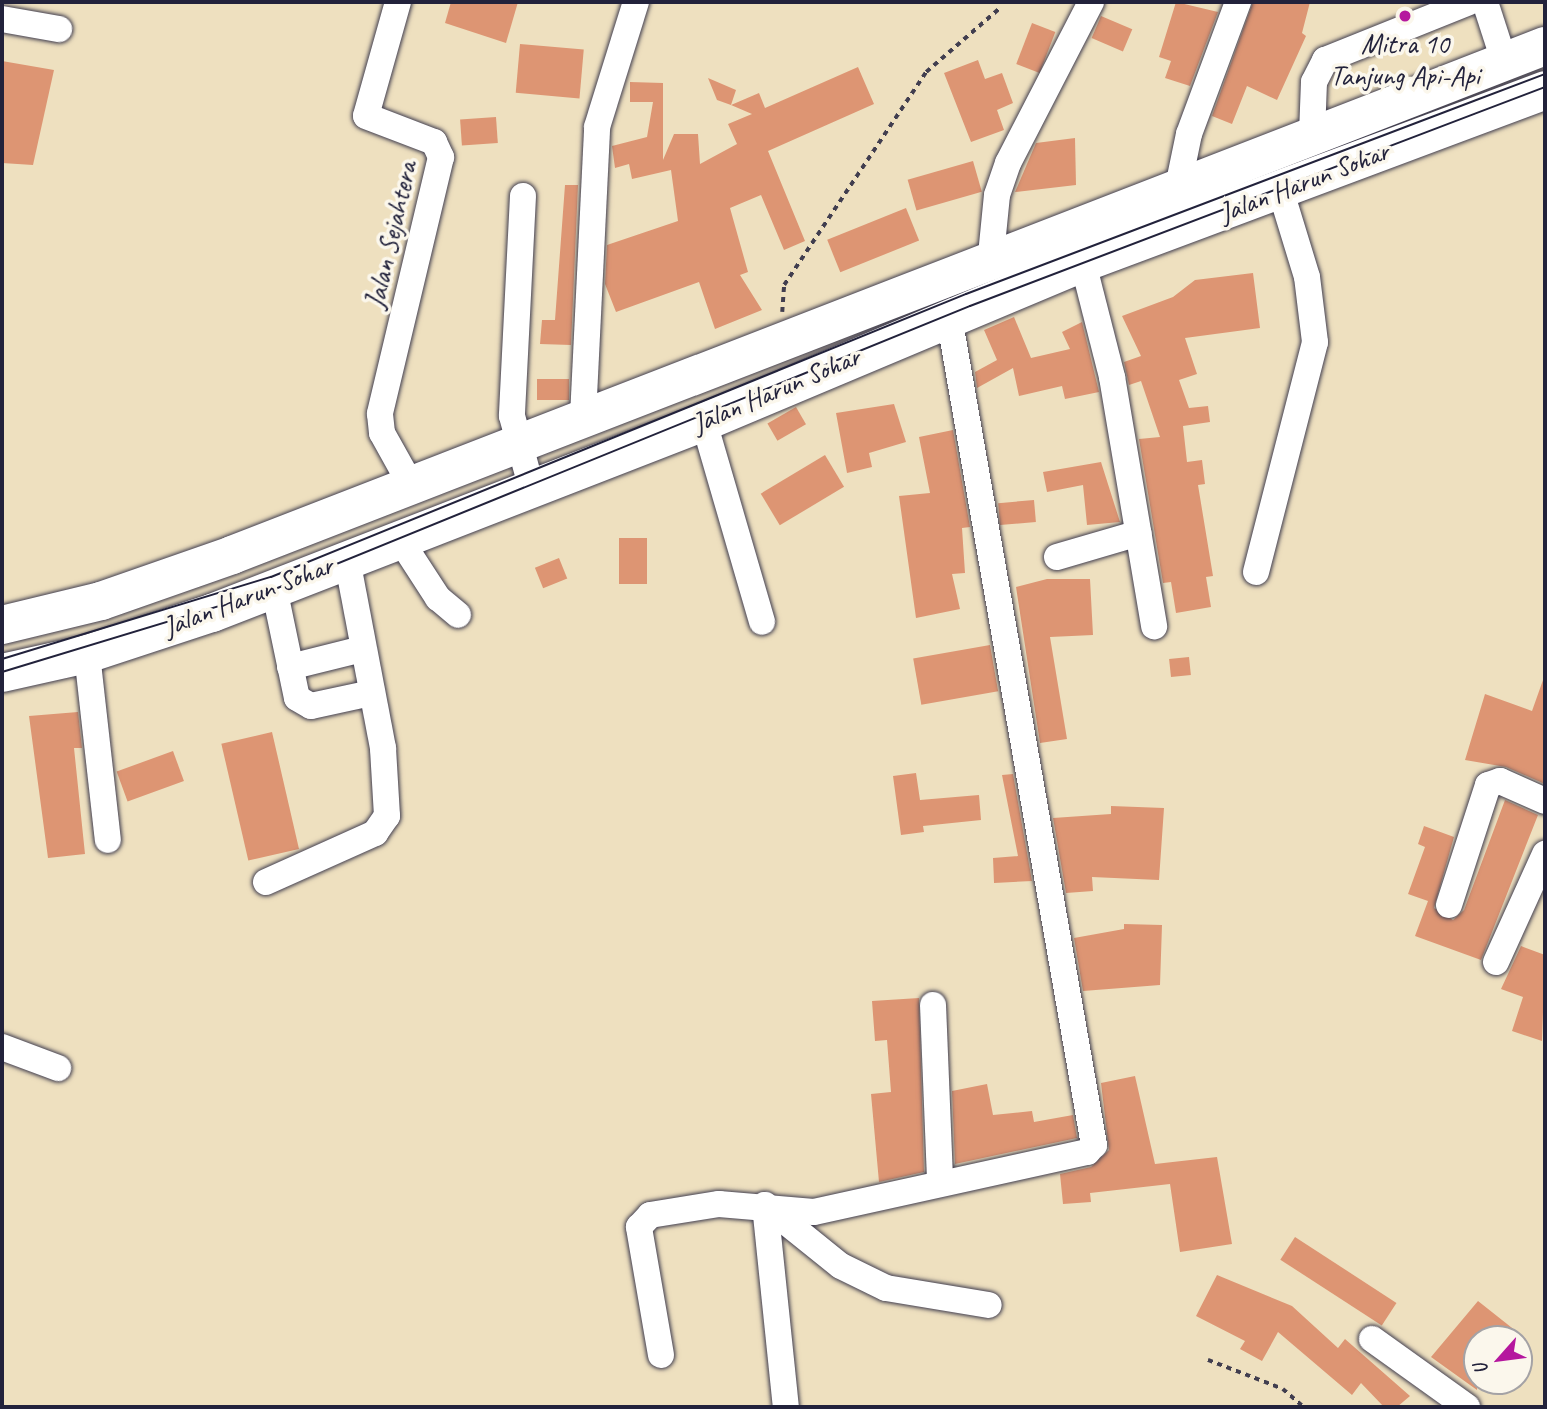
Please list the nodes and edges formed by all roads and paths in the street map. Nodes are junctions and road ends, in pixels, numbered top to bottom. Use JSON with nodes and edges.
{"nodes":[{"id":1,"x":398,"y":2,"type":"edge"},
{"id":2,"x":636,"y":2,"type":"edge"},
{"id":3,"x":1091,"y":2,"type":"edge"},
{"id":4,"x":1238,"y":2,"type":"edge"},
{"id":5,"x":1469,"y":2,"type":"edge"},
{"id":6,"x":1485,"y":2,"type":"edge"},
{"id":7,"x":1001,"y":7,"type":"dead end"},
{"id":8,"x":2,"y":19,"type":"edge"},
{"id":9,"x":59,"y":29,"type":"dead end"},
{"id":10,"x":1545,"y":46,"type":"edge"},
{"id":11,"x":1504,"y":61,"type":"junction"},
{"id":12,"x":1545,"y":90,"type":"edge"},
{"id":13,"x":1312,"y":134,"type":"junction"},
{"id":14,"x":1178,"y":187,"type":"junction"},
{"id":15,"x":1281,"y":192,"type":"junction"},
{"id":16,"x":523,"y":196,"type":"dead end"},
{"id":17,"x":1083,"y":263,"type":"junction"},
{"id":18,"x":990,"y":265,"type":"junction"},
{"id":19,"x":949,"y":317,"type":"junction"},
{"id":20,"x":783,"y":342,"type":"junction"},
{"id":21,"x":583,"y":417,"type":"junction"},
{"id":22,"x":704,"y":422,"type":"junction"},
{"id":23,"x":518,"y":443,"type":"junction"},
{"id":24,"x":411,"y":485,"type":"junction"},
{"id":25,"x":531,"y":486,"type":"junction"},
{"id":26,"x":1139,"y":533,"type":"junction"},
{"id":27,"x":399,"y":538,"type":"junction"},
{"id":28,"x":1058,"y":557,"type":"dead end"},
{"id":29,"x":347,"y":559,"type":"junction"},
{"id":30,"x":1256,"y":572,"type":"dead end"},
{"id":31,"x":274,"y":588,"type":"junction"},
{"id":32,"x":458,"y":615,"type":"dead end"},
{"id":33,"x":762,"y":622,"type":"dead end"},
{"id":34,"x":2,"y":625,"type":"edge"},
{"id":35,"x":1154,"y":626,"type":"dead end"},
{"id":36,"x":363,"y":649,"type":"junction"},
{"id":37,"x":87,"y":654,"type":"junction"},
{"id":38,"x":289,"y":667,"type":"junction"},
{"id":39,"x":2,"y":673,"type":"edge"},
{"id":40,"x":371,"y":693,"type":"junction"},
{"id":41,"x":1545,"y":801,"type":"edge"},
{"id":42,"x":108,"y":840,"type":"dead end"},
{"id":43,"x":1545,"y":854,"type":"edge"},
{"id":44,"x":265,"y":882,"type":"dead end"},
{"id":45,"x":1449,"y":905,"type":"dead end"},
{"id":46,"x":1496,"y":962,"type":"dead end"},
{"id":47,"x":933,"y":1005,"type":"dead end"},
{"id":48,"x":2,"y":1047,"type":"edge"},
{"id":49,"x":58,"y":1068,"type":"dead end"},
{"id":50,"x":940,"y":1182,"type":"junction"},
{"id":51,"x":765,"y":1205,"type":"junction"},
{"id":52,"x":989,"y":1305,"type":"dead end"},
{"id":53,"x":1372,"y":1339,"type":"dead end"},
{"id":54,"x":661,"y":1354,"type":"dead end"},
{"id":55,"x":1208,"y":1360,"type":"dead end"},
{"id":56,"x":786,"y":1407,"type":"edge"},
{"id":57,"x":1304,"y":1407,"type":"edge"},
{"id":58,"x":1467,"y":1407,"type":"edge"}],
"edges":[{"from":1,"to":24,"type":"street","name":"Jalan Sejahtera"},
{"from":2,"to":21,"type":"street"},
{"from":3,"to":18,"type":"street"},
{"from":4,"to":14,"type":"street"},
{"from":5,"to":13,"type":"street"},
{"from":6,"to":11,"type":"street"},
{"from":7,"to":20,"type":"path"},
{"from":8,"to":9,"type":"street"},
{"from":10,"to":11,"type":"highway","name":"Jalan Harun Sohar"},
{"from":11,"to":13,"type":"highway","name":"Jalan Harun Sohar"},
{"from":12,"to":15,"type":"highway","name":"Jalan Harun Sohar"},
{"from":13,"to":14,"type":"highway","name":"Jalan Harun Sohar"},
{"from":14,"to":18,"type":"highway","name":"Jalan Harun Sohar"},
{"from":15,"to":17,"type":"highway","name":"Jalan Harun Sohar"},
{"from":15,"to":30,"type":"street"},
{"from":16,"to":23,"type":"street"},
{"from":17,"to":19,"type":"highway","name":"Jalan Harun Sohar"},
{"from":17,"to":26,"type":"street"},
{"from":18,"to":20,"type":"highway","name":"Jalan Harun Sohar"},
{"from":19,"to":22,"type":"highway","name":"Jalan Harun Sohar"},
{"from":19,"to":50,"type":"street"},
{"from":20,"to":21,"type":"highway","name":"Jalan Harun Sohar"},
{"from":21,"to":23,"type":"highway","name":"Jalan Harun Sohar"},
{"from":22,"to":25,"type":"highway","name":"Jalan Harun Sohar"},
{"from":22,"to":33,"type":"street"},
{"from":23,"to":24,"type":"highway","name":"Jalan Harun Sohar"},
{"from":23,"to":25,"type":"street"},
{"from":24,"to":34,"type":"highway","name":"Jalan Harun Sohar"},
{"from":25,"to":27,"type":"highway","name":"Jalan Harun Sohar"},
{"from":26,"to":28,"type":"street"},
{"from":26,"to":35,"type":"street"},
{"from":27,"to":29,"type":"highway","name":"Jalan Harun Sohar"},
{"from":27,"to":32,"type":"street"},
{"from":29,"to":31,"type":"highway","name":"Jalan Harun Sohar"},
{"from":29,"to":36,"type":"street"},
{"from":31,"to":37,"type":"highway","name":"Jalan Harun Sohar"},
{"from":31,"to":38,"type":"street"},
{"from":36,"to":38,"type":"street"},
{"from":36,"to":40,"type":"street"},
{"from":37,"to":39,"type":"highway","name":"Jalan Harun Sohar"},
{"from":37,"to":42,"type":"street"},
{"from":38,"to":40,"type":"street"},
{"from":40,"to":44,"type":"street"},
{"from":41,"to":45,"type":"street"},
{"from":43,"to":46,"type":"street"},
{"from":47,"to":50,"type":"street"},
{"from":48,"to":49,"type":"street"},
{"from":50,"to":51,"type":"street"},
{"from":51,"to":52,"type":"street"},
{"from":51,"to":54,"type":"street"},
{"from":51,"to":56,"type":"street"},
{"from":53,"to":58,"type":"street"},
{"from":55,"to":57,"type":"path"}]}
